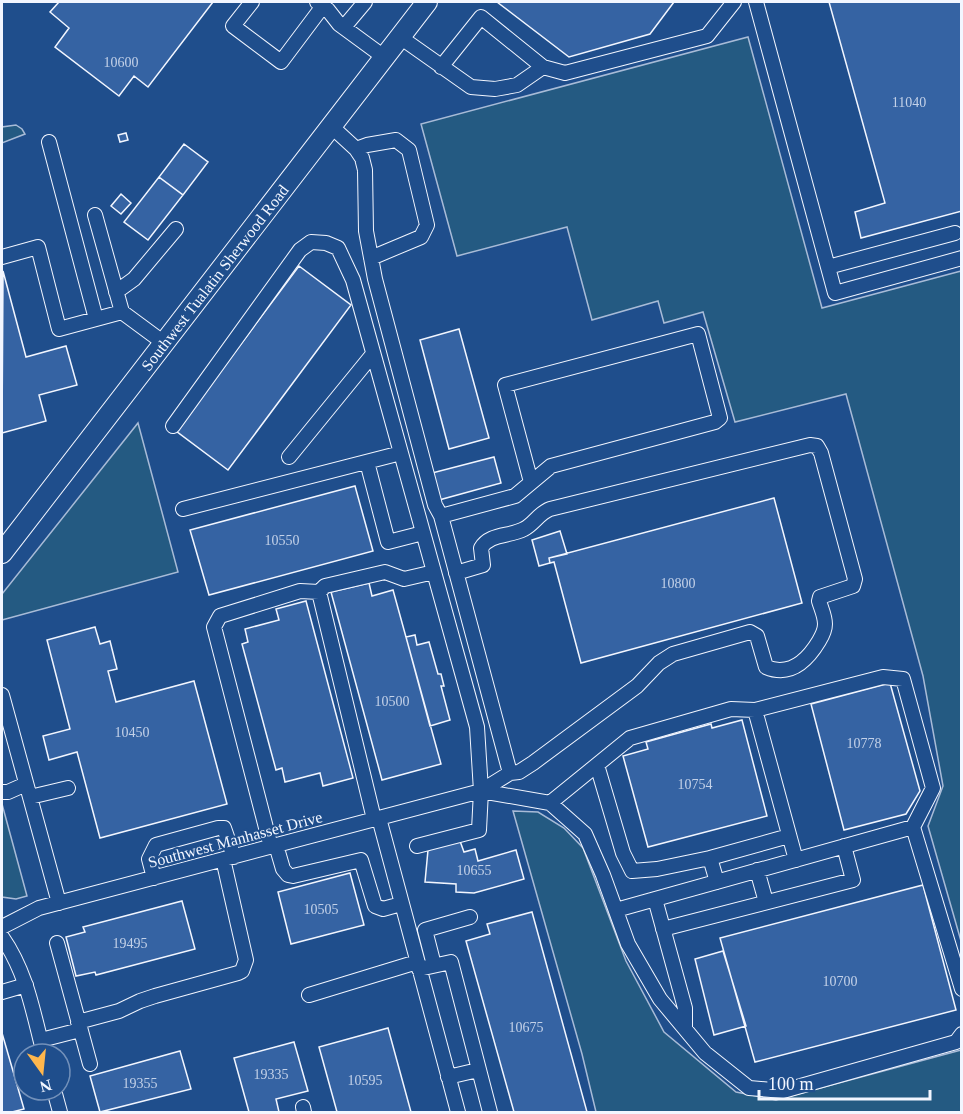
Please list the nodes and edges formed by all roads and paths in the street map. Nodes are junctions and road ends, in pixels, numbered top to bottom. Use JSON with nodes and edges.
{"nodes":[{"id":1,"x":252,"y":2,"type":"edge"},
{"id":2,"x":364,"y":2,"type":"edge"},
{"id":3,"x":427,"y":2,"type":"edge"},
{"id":4,"x":735,"y":2,"type":"edge"},
{"id":5,"x":756,"y":2,"type":"edge"},
{"id":6,"x":320,"y":4,"type":"edge"},
{"id":7,"x":344,"y":27,"type":"junction"},
{"id":8,"x":400,"y":37,"type":"junction"},
{"id":9,"x":384,"y":57,"type":"junction"},
{"id":10,"x":441,"y":67,"type":"junction"},
{"id":11,"x":543,"y":67,"type":"junction"},
{"id":12,"x":331,"y":126,"type":"junction"},
{"id":13,"x":49,"y":142,"type":"dead end"},
{"id":14,"x":356,"y":149,"type":"junction"},
{"id":15,"x":95,"y":215,"type":"dead end"},
{"id":16,"x":176,"y":229,"type":"dead end"},
{"id":17,"x":955,"y":233,"type":"dead end"},
{"id":18,"x":2,"y":257,"type":"edge"},
{"id":19,"x":371,"y":258,"type":"junction"},
{"id":20,"x":962,"y":258,"type":"edge"},
{"id":21,"x":828,"y":267,"type":"junction"},
{"id":22,"x":116,"y":292,"type":"junction"},
{"id":23,"x":122,"y":312,"type":"junction"},
{"id":24,"x":96,"y":319,"type":"junction"},
{"id":25,"x":164,"y":343,"type":"junction"},
{"id":26,"x":373,"y":354,"type":"junction"},
{"id":27,"x":173,"y":426,"type":"dead end"},
{"id":28,"x":401,"y":453,"type":"junction"},
{"id":29,"x":289,"y":457,"type":"dead end"},
{"id":30,"x":367,"y":462,"type":"junction"},
{"id":31,"x":531,"y":482,"type":"junction"},
{"id":32,"x":183,"y":509,"type":"dead end"},
{"id":33,"x":441,"y":516,"type":"junction"},
{"id":34,"x":423,"y":533,"type":"junction"},
{"id":35,"x":2,"y":554,"type":"edge"},
{"id":36,"x":434,"y":572,"type":"junction"},
{"id":37,"x":456,"y":573,"type":"junction"},
{"id":38,"x":319,"y":592,"type":"junction"},
{"id":39,"x":2,"y":695,"type":"edge"},
{"id":40,"x":755,"y":710,"type":"junction"},
{"id":41,"x":597,"y":765,"type":"junction"},
{"id":42,"x":510,"y":773,"type":"junction"},
{"id":43,"x":68,"y":788,"type":"dead end"},
{"id":44,"x":28,"y":791,"type":"junction"},
{"id":45,"x":481,"y":791,"type":"junction"},
{"id":46,"x":2,"y":792,"type":"edge"},
{"id":47,"x":550,"y":803,"type":"junction"},
{"id":48,"x":376,"y":818,"type":"junction"},
{"id":49,"x":913,"y":827,"type":"junction"},
{"id":50,"x":789,"y":836,"type":"junction"},
{"id":51,"x":274,"y":846,"type":"junction"},
{"id":52,"x":417,"y":846,"type":"dead end"},
{"id":53,"x":844,"y":846,"type":"junction"},
{"id":54,"x":228,"y":858,"type":"junction"},
{"id":55,"x":710,"y":858,"type":"junction"},
{"id":56,"x":796,"y":860,"type":"junction"},
{"id":57,"x":758,"y":870,"type":"junction"},
{"id":58,"x":154,"y":878,"type":"junction"},
{"id":59,"x":717,"y":882,"type":"junction"},
{"id":60,"x":655,"y":899,"type":"junction"},
{"id":61,"x":766,"y":902,"type":"junction"},
{"id":62,"x":59,"y":903,"type":"junction"},
{"id":63,"x":401,"y":904,"type":"junction"},
{"id":64,"x":616,"y":910,"type":"junction"},
{"id":65,"x":470,"y":917,"type":"dead end"},
{"id":66,"x":2,"y":927,"type":"edge"},
{"id":67,"x":663,"y":929,"type":"junction"},
{"id":68,"x":2,"y":937,"type":"edge"},
{"id":69,"x":57,"y":943,"type":"dead end"},
{"id":70,"x":418,"y":965,"type":"junction"},
{"id":71,"x":434,"y":965,"type":"junction"},
{"id":72,"x":26,"y":986,"type":"junction"},
{"id":73,"x":962,"y":989,"type":"edge"},
{"id":74,"x":2,"y":992,"type":"edge"},
{"id":75,"x":309,"y":995,"type":"dead end"},
{"id":76,"x":79,"y":1026,"type":"junction"},
{"id":77,"x":685,"y":1029,"type":"junction"},
{"id":78,"x":962,"y":1034,"type":"edge"},
{"id":79,"x":41,"y":1042,"type":"edge"},
{"id":80,"x":51,"y":1042,"type":"edge"},
{"id":81,"x":90,"y":1064,"type":"dead end"},
{"id":82,"x":478,"y":1070,"type":"junction"},
{"id":83,"x":448,"y":1077,"type":"junction"},
{"id":84,"x":458,"y":1113,"type":"edge"},
{"id":85,"x":490,"y":1113,"type":"edge"}],
"edges":[{"from":1,"to":6,"type":"street"},
{"from":2,"to":7,"type":"street"},
{"from":3,"to":8,"type":"highway","name":"Southwest Tualatin Sherwood Road"},
{"from":4,"to":11,"type":"street"},
{"from":5,"to":21,"type":"street"},
{"from":6,"to":7,"type":"street"},
{"from":7,"to":9,"type":"street"},
{"from":8,"to":9,"type":"highway","name":"Southwest Tualatin Sherwood Road"},
{"from":8,"to":10,"type":"street"},
{"from":9,"to":12,"type":"highway","name":"Southwest Tualatin Sherwood Road"},
{"from":10,"to":11,"type":"street"},
{"from":10,"to":11,"type":"street"},
{"from":12,"to":14,"type":"street"},
{"from":12,"to":25,"type":"highway","name":"Southwest Tualatin Sherwood Road"},
{"from":13,"to":24,"type":"street"},
{"from":14,"to":19,"type":"street"},
{"from":14,"to":19,"type":"street"},
{"from":15,"to":22,"type":"street"},
{"from":16,"to":22,"type":"street"},
{"from":17,"to":21,"type":"street"},
{"from":18,"to":24,"type":"street"},
{"from":19,"to":33,"type":"street"},
{"from":20,"to":21,"type":"street"},
{"from":22,"to":23,"type":"street"},
{"from":23,"to":24,"type":"street"},
{"from":23,"to":25,"type":"street"},
{"from":25,"to":35,"type":"highway","name":"Southwest Tualatin Sherwood Road"},
{"from":26,"to":27,"type":"street"},
{"from":26,"to":28,"type":"street"},
{"from":26,"to":29,"type":"street"},
{"from":28,"to":30,"type":"street"},
{"from":28,"to":34,"type":"street"},
{"from":30,"to":32,"type":"street"},
{"from":30,"to":34,"type":"street"},
{"from":31,"to":31,"type":"street"},
{"from":31,"to":33,"type":"street"},
{"from":33,"to":37,"type":"street"},
{"from":34,"to":36,"type":"street"},
{"from":36,"to":38,"type":"street"},
{"from":36,"to":45,"type":"street"},
{"from":37,"to":42,"type":"street"},
{"from":37,"to":42,"type":"street"},
{"from":38,"to":48,"type":"street"},
{"from":38,"to":51,"type":"street"},
{"from":39,"to":44,"type":"street"},
{"from":40,"to":41,"type":"street"},
{"from":40,"to":49,"type":"street"},
{"from":40,"to":50,"type":"street"},
{"from":41,"to":47,"type":"street"},
{"from":41,"to":55,"type":"street"},
{"from":42,"to":45,"type":"street"},
{"from":43,"to":44,"type":"street"},
{"from":44,"to":46,"type":"street"},
{"from":44,"to":62,"type":"street"},
{"from":45,"to":47,"type":"street"},
{"from":45,"to":48,"type":"street","name":"Southwest Manhasset Drive"},
{"from":45,"to":52,"type":"street"},
{"from":47,"to":64,"type":"street"},
{"from":48,"to":51,"type":"street","name":"Southwest Manhasset Drive"},
{"from":48,"to":63,"type":"street"},
{"from":49,"to":53,"type":"street"},
{"from":49,"to":73,"type":"street"},
{"from":50,"to":55,"type":"street"},
{"from":50,"to":56,"type":"street"},
{"from":51,"to":54,"type":"street","name":"Southwest Manhasset Drive"},
{"from":51,"to":63,"type":"street"},
{"from":53,"to":56,"type":"street"},
{"from":53,"to":61,"type":"street"},
{"from":54,"to":58,"type":"street","name":"Southwest Manhasset Drive"},
{"from":54,"to":58,"type":"street"},
{"from":54,"to":76,"type":"street"},
{"from":55,"to":59,"type":"street"},
{"from":56,"to":57,"type":"street"},
{"from":57,"to":59,"type":"street"},
{"from":57,"to":61,"type":"street"},
{"from":58,"to":62,"type":"street","name":"Southwest Manhasset Drive"},
{"from":59,"to":60,"type":"street"},
{"from":60,"to":64,"type":"street"},
{"from":60,"to":67,"type":"street"},
{"from":61,"to":67,"type":"street"},
{"from":62,"to":66,"type":"street","name":"Southwest Manhasset Drive"},
{"from":63,"to":70,"type":"street"},
{"from":64,"to":77,"type":"street"},
{"from":65,"to":71,"type":"street"},
{"from":67,"to":77,"type":"street"},
{"from":68,"to":72,"type":"street"},
{"from":69,"to":76,"type":"street"},
{"from":70,"to":71,"type":"street"},
{"from":70,"to":75,"type":"street"},
{"from":70,"to":83,"type":"street"},
{"from":71,"to":82,"type":"street"},
{"from":72,"to":74,"type":"street"},
{"from":72,"to":79,"type":"street"},
{"from":76,"to":80,"type":"street"},
{"from":76,"to":81,"type":"street"},
{"from":77,"to":78,"type":"street"},
{"from":82,"to":83,"type":"street"},
{"from":82,"to":85,"type":"street"},
{"from":83,"to":84,"type":"street"}]}
